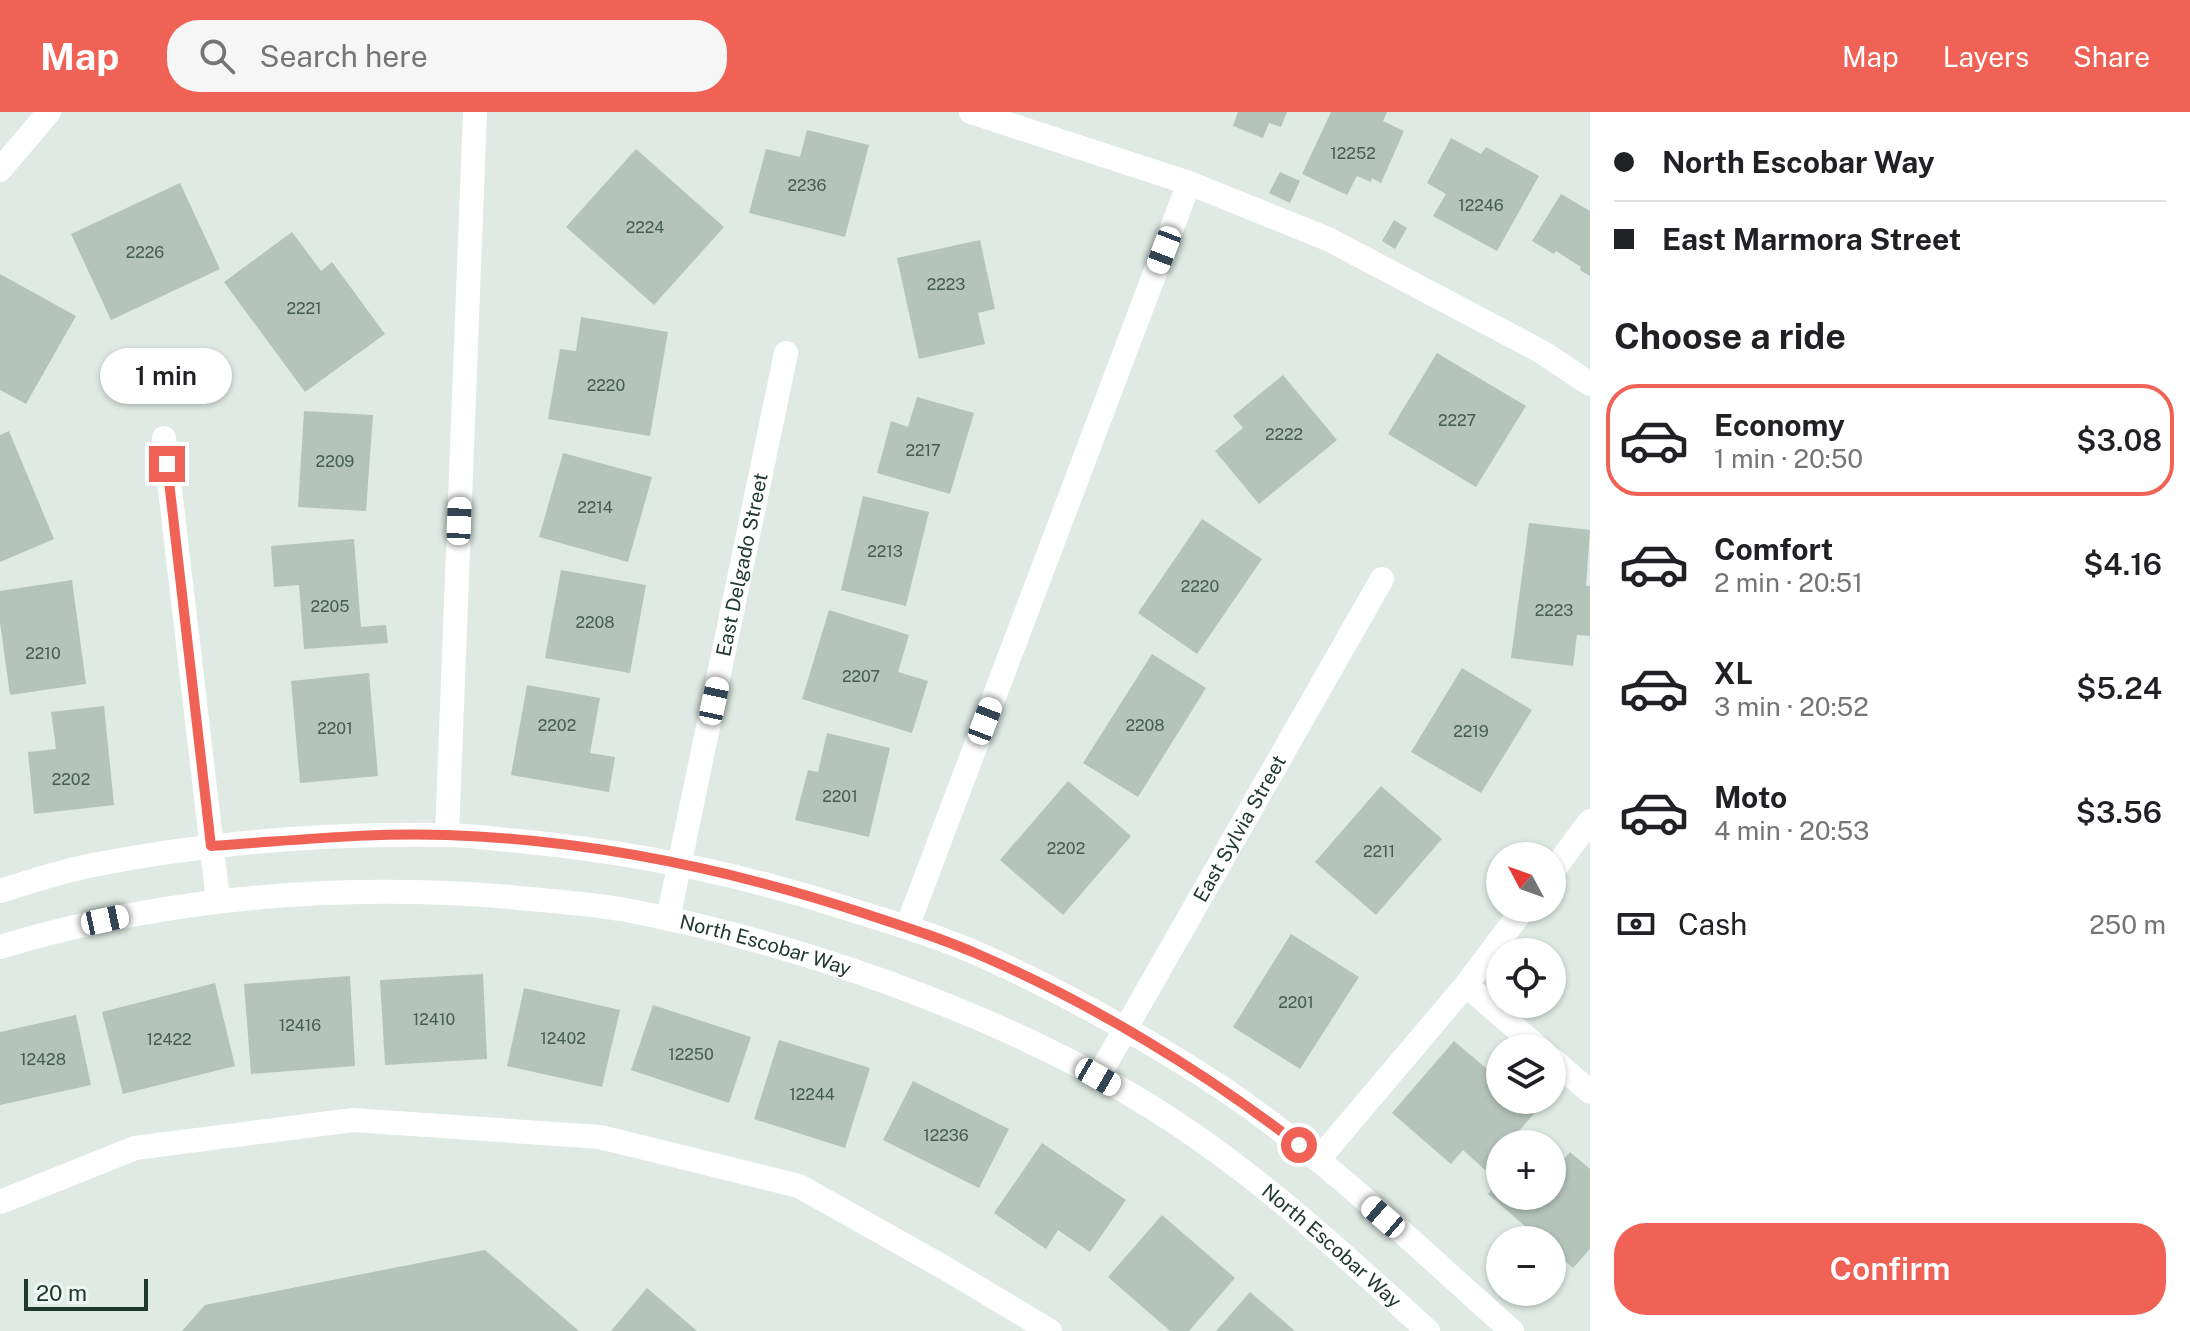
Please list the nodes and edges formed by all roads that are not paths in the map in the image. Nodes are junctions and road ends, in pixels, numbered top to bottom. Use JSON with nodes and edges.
{"nodes":[{"id":1,"x":49,"y":112,"type":"edge"},
{"id":2,"x":475,"y":112,"type":"edge"},
{"id":3,"x":971,"y":112,"type":"edge"},
{"id":4,"x":0,"y":170,"type":"edge"},
{"id":5,"x":1189,"y":183,"type":"junction"},
{"id":6,"x":786,"y":353,"type":"dead end"},
{"id":7,"x":1590,"y":384,"type":"edge"},
{"id":8,"x":164,"y":438,"type":"dead end"},
{"id":9,"x":1382,"y":579,"type":"dead end"},
{"id":10,"x":1590,"y":821,"type":"edge"},
{"id":11,"x":447,"y":835,"type":"junction"},
{"id":12,"x":211,"y":846,"type":"junction"},
{"id":13,"x":1566,"y":853,"type":"edge"},
{"id":14,"x":680,"y":863,"type":"junction"},
{"id":15,"x":0,"y":891,"type":"edge"},
{"id":16,"x":218,"y":900,"type":"junction"},
{"id":17,"x":668,"y":919,"type":"junction"},
{"id":18,"x":1513,"y":922,"type":"edge"},
{"id":19,"x":907,"y":927,"type":"junction"},
{"id":20,"x":0,"y":947,"type":"edge"},
{"id":21,"x":1466,"y":985,"type":"junction"},
{"id":22,"x":1125,"y":1030,"type":"junction"},
{"id":23,"x":1523,"y":1034,"type":"edge"},
{"id":24,"x":1566,"y":1071,"type":"edge"},
{"id":25,"x":1098,"y":1077,"type":"junction"},
{"id":26,"x":1590,"y":1092,"type":"edge"},
{"id":27,"x":1318,"y":1160,"type":"junction"},
{"id":28,"x":0,"y":1202,"type":"edge"},
{"id":29,"x":1050,"y":1331,"type":"edge"},
{"id":30,"x":1428,"y":1331,"type":"edge"},
{"id":31,"x":1512,"y":1331,"type":"edge"}],
"edges":[{"from":1,"to":4,"type":"street"},
{"from":2,"to":11,"type":"street"},
{"from":3,"to":5,"type":"street"},
{"from":5,"to":7,"type":"street"},
{"from":5,"to":19,"type":"street"},
{"from":6,"to":14,"type":"street","name":"East Delgado Street"},
{"from":8,"to":12,"type":"street"},
{"from":9,"to":22,"type":"street","name":"East Sylvia Street"},
{"from":10,"to":13,"type":"street"},
{"from":11,"to":12,"type":"street"},
{"from":11,"to":14,"type":"street"},
{"from":12,"to":15,"type":"street"},
{"from":12,"to":16,"type":"street"},
{"from":14,"to":17,"type":"street","name":"East Delgado Street"},
{"from":14,"to":19,"type":"street"},
{"from":16,"to":17,"type":"street","name":"North Escobar Way"},
{"from":16,"to":20,"type":"street","name":"North Escobar Way"},
{"from":17,"to":25,"type":"street","name":"North Escobar Way"},
{"from":18,"to":21,"type":"street"},
{"from":19,"to":22,"type":"street"},
{"from":21,"to":23,"type":"street"},
{"from":21,"to":27,"type":"street"},
{"from":22,"to":25,"type":"street","name":"East Sylvia Street"},
{"from":22,"to":27,"type":"street"},
{"from":24,"to":26,"type":"street"},
{"from":25,"to":30,"type":"street","name":"North Escobar Way"},
{"from":27,"to":31,"type":"street"},
{"from":28,"to":29,"type":"street"}]}
